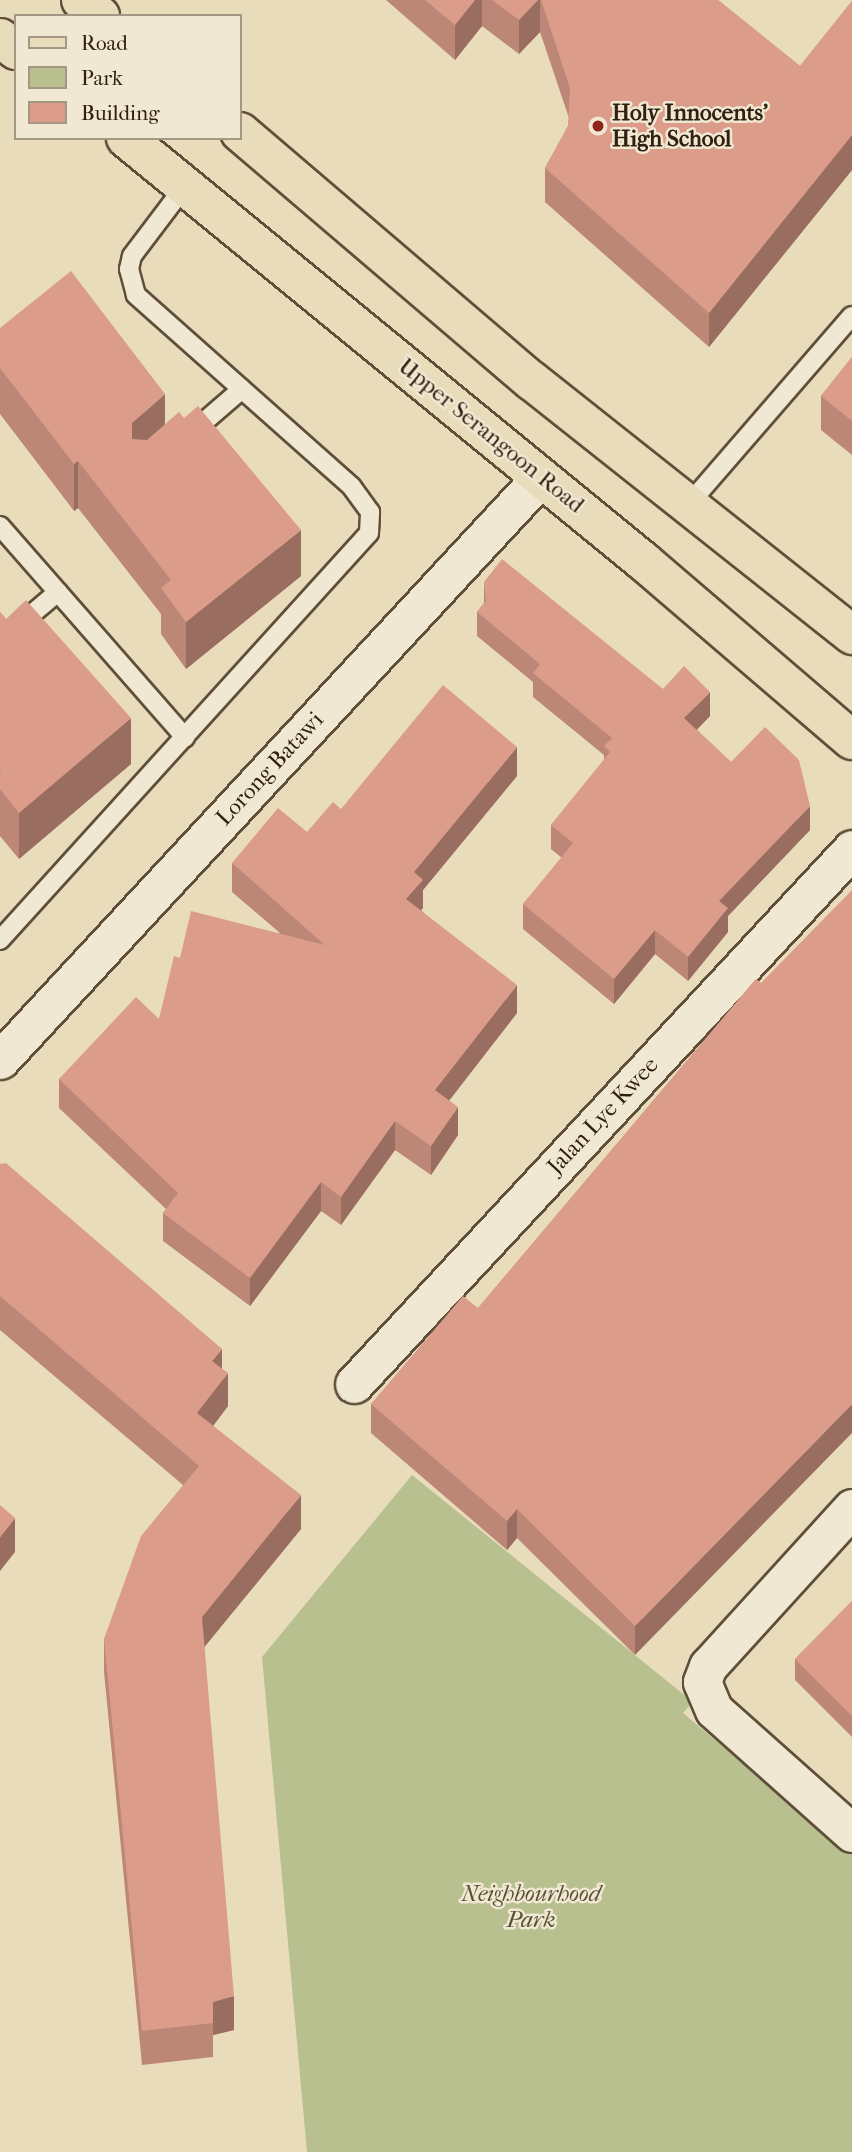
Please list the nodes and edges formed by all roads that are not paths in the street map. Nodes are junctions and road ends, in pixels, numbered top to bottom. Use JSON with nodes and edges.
{"nodes":[{"id":1,"x":81,"y":0,"type":"edge"},
{"id":2,"x":98,"y":14,"type":"edge"},
{"id":3,"x":242,"y":134,"type":"edge"},
{"id":4,"x":128,"y":140,"type":"edge"},
{"id":5,"x":185,"y":186,"type":"junction"},
{"id":6,"x":852,"y":316,"type":"edge"},
{"id":7,"x":242,"y":389,"type":"junction"},
{"id":8,"x":181,"y":442,"type":"edge"},
{"id":9,"x":540,"y":478,"type":"junction"},
{"id":10,"x":688,"y":505,"type":"junction"},
{"id":11,"x":0,"y":526,"type":"edge"},
{"id":12,"x":58,"y":592,"type":"junction"},
{"id":13,"x":852,"y":635,"type":"edge"},
{"id":14,"x":0,"y":641,"type":"edge"},
{"id":15,"x":185,"y":737,"type":"junction"},
{"id":16,"x":852,"y":740,"type":"edge"},
{"id":17,"x":852,"y":849,"type":"edge"},
{"id":18,"x":0,"y":940,"type":"edge"},
{"id":19,"x":0,"y":1060,"type":"edge"},
{"id":20,"x":354,"y":1384,"type":"dead end"},
{"id":21,"x":852,"y":1508,"type":"edge"},
{"id":22,"x":852,"y":1833,"type":"edge"}],
"edges":[{"from":1,"to":2,"type":"main road"},
{"from":3,"to":10,"type":"main road"},
{"from":4,"to":5,"type":"main road","name":"Upper Serangoon Road"},
{"from":5,"to":7,"type":"lane"},
{"from":5,"to":9,"type":"main road","name":"Upper Serangoon Road"},
{"from":6,"to":10,"type":"lane"},
{"from":7,"to":8,"type":"lane"},
{"from":7,"to":15,"type":"lane"},
{"from":9,"to":16,"type":"main road","name":"Upper Serangoon Road"},
{"from":9,"to":19,"type":"street","name":"Lorong Batawi"},
{"from":10,"to":13,"type":"main road"},
{"from":11,"to":12,"type":"lane"},
{"from":12,"to":14,"type":"lane"},
{"from":12,"to":15,"type":"lane"},
{"from":15,"to":18,"type":"lane"},
{"from":17,"to":20,"type":"street","name":"Jalan Lye Kwee"},
{"from":21,"to":22,"type":"street"}]}
